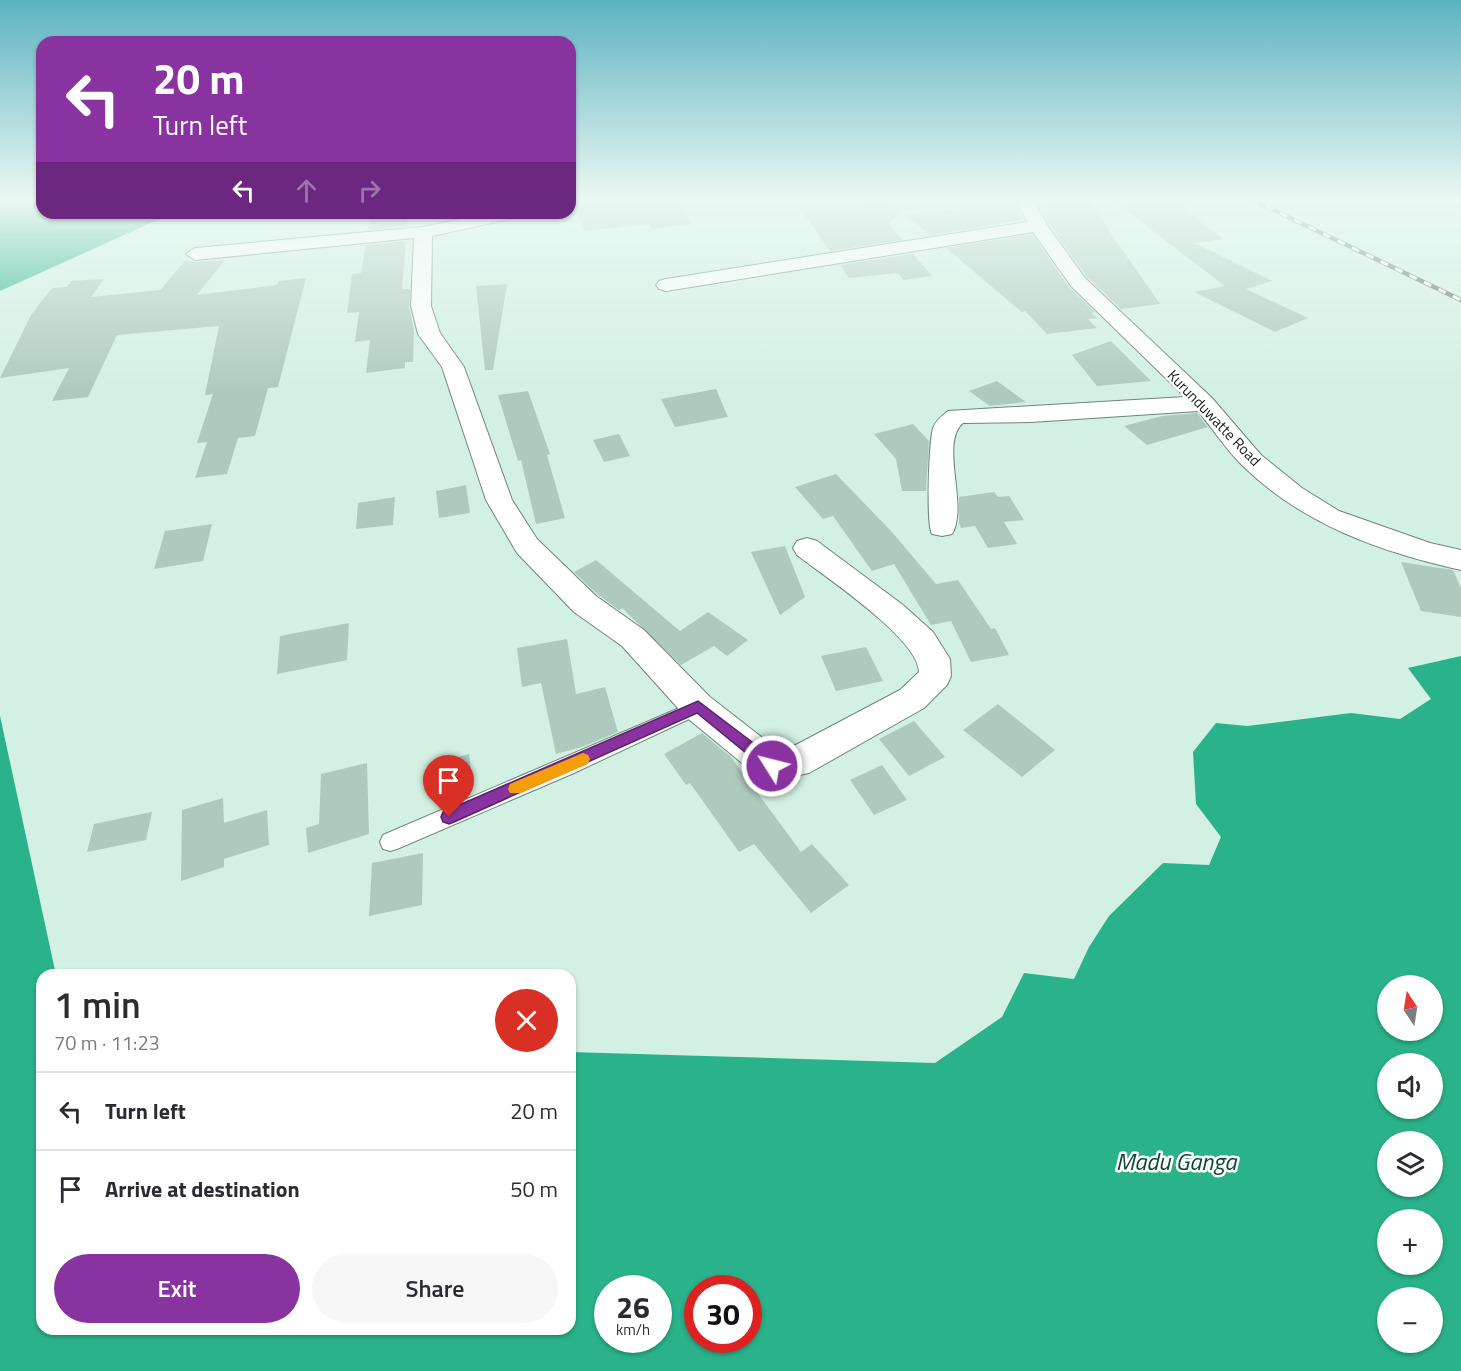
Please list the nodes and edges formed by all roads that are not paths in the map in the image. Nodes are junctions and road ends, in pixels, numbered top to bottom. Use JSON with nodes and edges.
{"nodes":[{"id":1,"x":422,"y":263,"type":"edge"},
{"id":2,"x":805,"y":263,"type":"edge"},
{"id":3,"x":1064,"y":263,"type":"edge"},
{"id":4,"x":666,"y":285,"type":"dead end"},
{"id":5,"x":1204,"y":403,"type":"junction"},
{"id":6,"x":942,"y":527,"type":"dead end"},
{"id":7,"x":807,"y":548,"type":"dead end"},
{"id":8,"x":1461,"y":560,"type":"edge"},
{"id":9,"x":698,"y":707,"type":"junction"},
{"id":10,"x":390,"y":842,"type":"dead end"}],
"edges":[{"from":1,"to":9,"type":"street"},
{"from":2,"to":4,"type":"street"},
{"from":3,"to":5,"type":"street","name":"Kurunduwatte Road"},
{"from":5,"to":6,"type":"street"},
{"from":5,"to":8,"type":"street","name":"Kurunduwatte Road"},
{"from":7,"to":9,"type":"street"},
{"from":9,"to":10,"type":"lane"}]}
